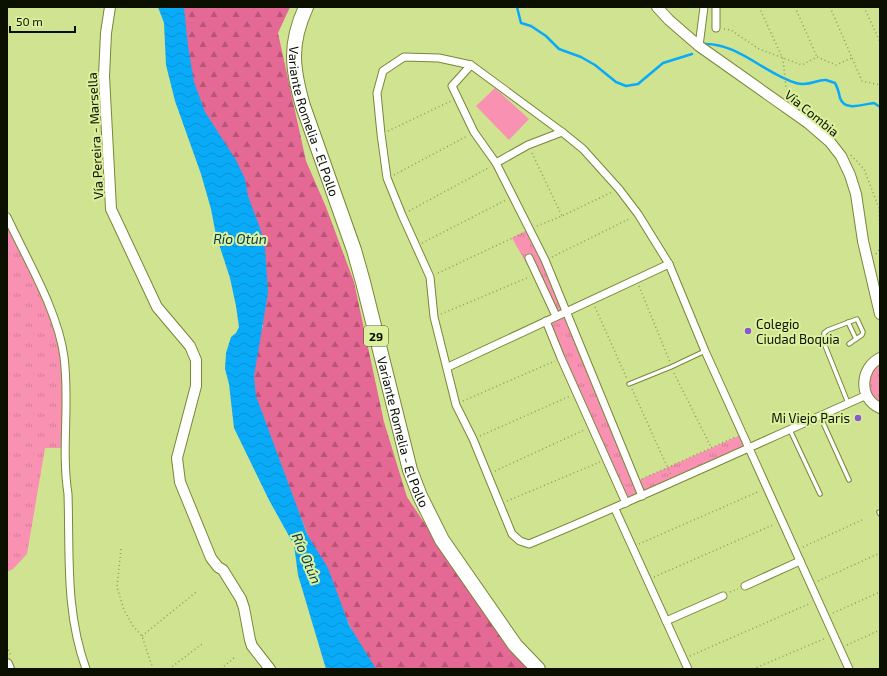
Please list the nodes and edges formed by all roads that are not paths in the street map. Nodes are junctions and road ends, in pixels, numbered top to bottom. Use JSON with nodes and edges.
{"nodes":[{"id":1,"x":110,"y":7,"type":"edge"},
{"id":2,"x":306,"y":7,"type":"edge"},
{"id":3,"x":657,"y":7,"type":"edge"},
{"id":4,"x":704,"y":7,"type":"edge"},
{"id":5,"x":716,"y":7,"type":"edge"},
{"id":6,"x":716,"y":28,"type":"road end"},
{"id":7,"x":699,"y":46,"type":"junction"},
{"id":8,"x":471,"y":65,"type":"junction"},
{"id":9,"x":562,"y":132,"type":"junction"},
{"id":10,"x":496,"y":163,"type":"junction"},
{"id":11,"x":7,"y":217,"type":"edge"},
{"id":12,"x":529,"y":258,"type":"dead end"},
{"id":13,"x":669,"y":264,"type":"junction"},
{"id":14,"x":566,"y":311,"type":"junction"},
{"id":15,"x":880,"y":314,"type":"edge"},
{"id":16,"x":556,"y":316,"type":"junction"},
{"id":17,"x":546,"y":321,"type":"junction"},
{"id":18,"x":848,"y":322,"type":"junction"},
{"id":19,"x":856,"y":339,"type":"junction"},
{"id":20,"x":849,"y":344,"type":"dead end"},
{"id":21,"x":705,"y":351,"type":"junction"},
{"id":22,"x":880,"y":358,"type":"edge"},
{"id":23,"x":448,"y":367,"type":"junction"},
{"id":24,"x":629,"y":384,"type":"road end"},
{"id":25,"x":867,"y":395,"type":"junction"},
{"id":26,"x":848,"y":403,"type":"junction"},
{"id":27,"x":880,"y":408,"type":"edge"},
{"id":28,"x":820,"y":416,"type":"junction"},
{"id":29,"x":790,"y":430,"type":"junction"},
{"id":30,"x":749,"y":448,"type":"junction"},
{"id":31,"x":849,"y":480,"type":"dead end"},
{"id":32,"x":820,"y":494,"type":"dead end"},
{"id":33,"x":642,"y":496,"type":"junction"},
{"id":34,"x":626,"y":503,"type":"junction"},
{"id":35,"x":615,"y":509,"type":"junction"},
{"id":36,"x":800,"y":561,"type":"junction"},
{"id":37,"x":745,"y":586,"type":"road end"},
{"id":38,"x":723,"y":596,"type":"road end"},
{"id":39,"x":666,"y":621,"type":"junction"},
{"id":40,"x":7,"y":664,"type":"edge"},
{"id":41,"x":9,"y":669,"type":"edge"},
{"id":42,"x":86,"y":669,"type":"edge"},
{"id":43,"x":270,"y":669,"type":"edge"},
{"id":44,"x":538,"y":669,"type":"edge"},
{"id":45,"x":688,"y":669,"type":"edge"},
{"id":46,"x":849,"y":669,"type":"edge"}],
"edges":[{"from":1,"to":43,"type":"street","name":"Vía Pereira - Marsella"},
{"from":2,"to":44,"type":"highway","name":"Variante Romelia - El Pollo","number":"29"},
{"from":3,"to":7,"type":"street","name":"Vía Combia"},
{"from":4,"to":7,"type":"street"},
{"from":5,"to":6,"type":"street"},
{"from":7,"to":15,"type":"street","name":"Vía Combia"},
{"from":8,"to":9,"type":"street"},
{"from":8,"to":10,"type":"street"},
{"from":8,"to":23,"type":"street"},
{"from":9,"to":10,"type":"street"},
{"from":9,"to":13,"type":"street"},
{"from":10,"to":14,"type":"street"},
{"from":11,"to":42,"type":"street"},
{"from":12,"to":16,"type":"street"},
{"from":13,"to":14,"type":"street"},
{"from":13,"to":21,"type":"street"},
{"from":14,"to":16,"type":"street"},
{"from":14,"to":33,"type":"street"},
{"from":16,"to":17,"type":"street"},
{"from":17,"to":23,"type":"street"},
{"from":17,"to":34,"type":"street"},
{"from":18,"to":19,"type":"lane"},
{"from":18,"to":19,"type":"lane"},
{"from":18,"to":26,"type":"lane"},
{"from":19,"to":20,"type":"lane"},
{"from":21,"to":24,"type":"lane"},
{"from":21,"to":30,"type":"street"},
{"from":22,"to":25,"type":"street"},
{"from":23,"to":35,"type":"street"},
{"from":25,"to":26,"type":"street"},
{"from":25,"to":27,"type":"street"},
{"from":26,"to":28,"type":"street"},
{"from":28,"to":29,"type":"street"},
{"from":28,"to":31,"type":"lane"},
{"from":29,"to":30,"type":"street"},
{"from":29,"to":32,"type":"lane"},
{"from":30,"to":33,"type":"street"},
{"from":30,"to":36,"type":"street"},
{"from":33,"to":34,"type":"street"},
{"from":34,"to":35,"type":"street"},
{"from":35,"to":39,"type":"street"},
{"from":36,"to":37,"type":"street"},
{"from":36,"to":46,"type":"street"},
{"from":38,"to":39,"type":"street"},
{"from":39,"to":45,"type":"street"},
{"from":40,"to":41,"type":"street"}]}
